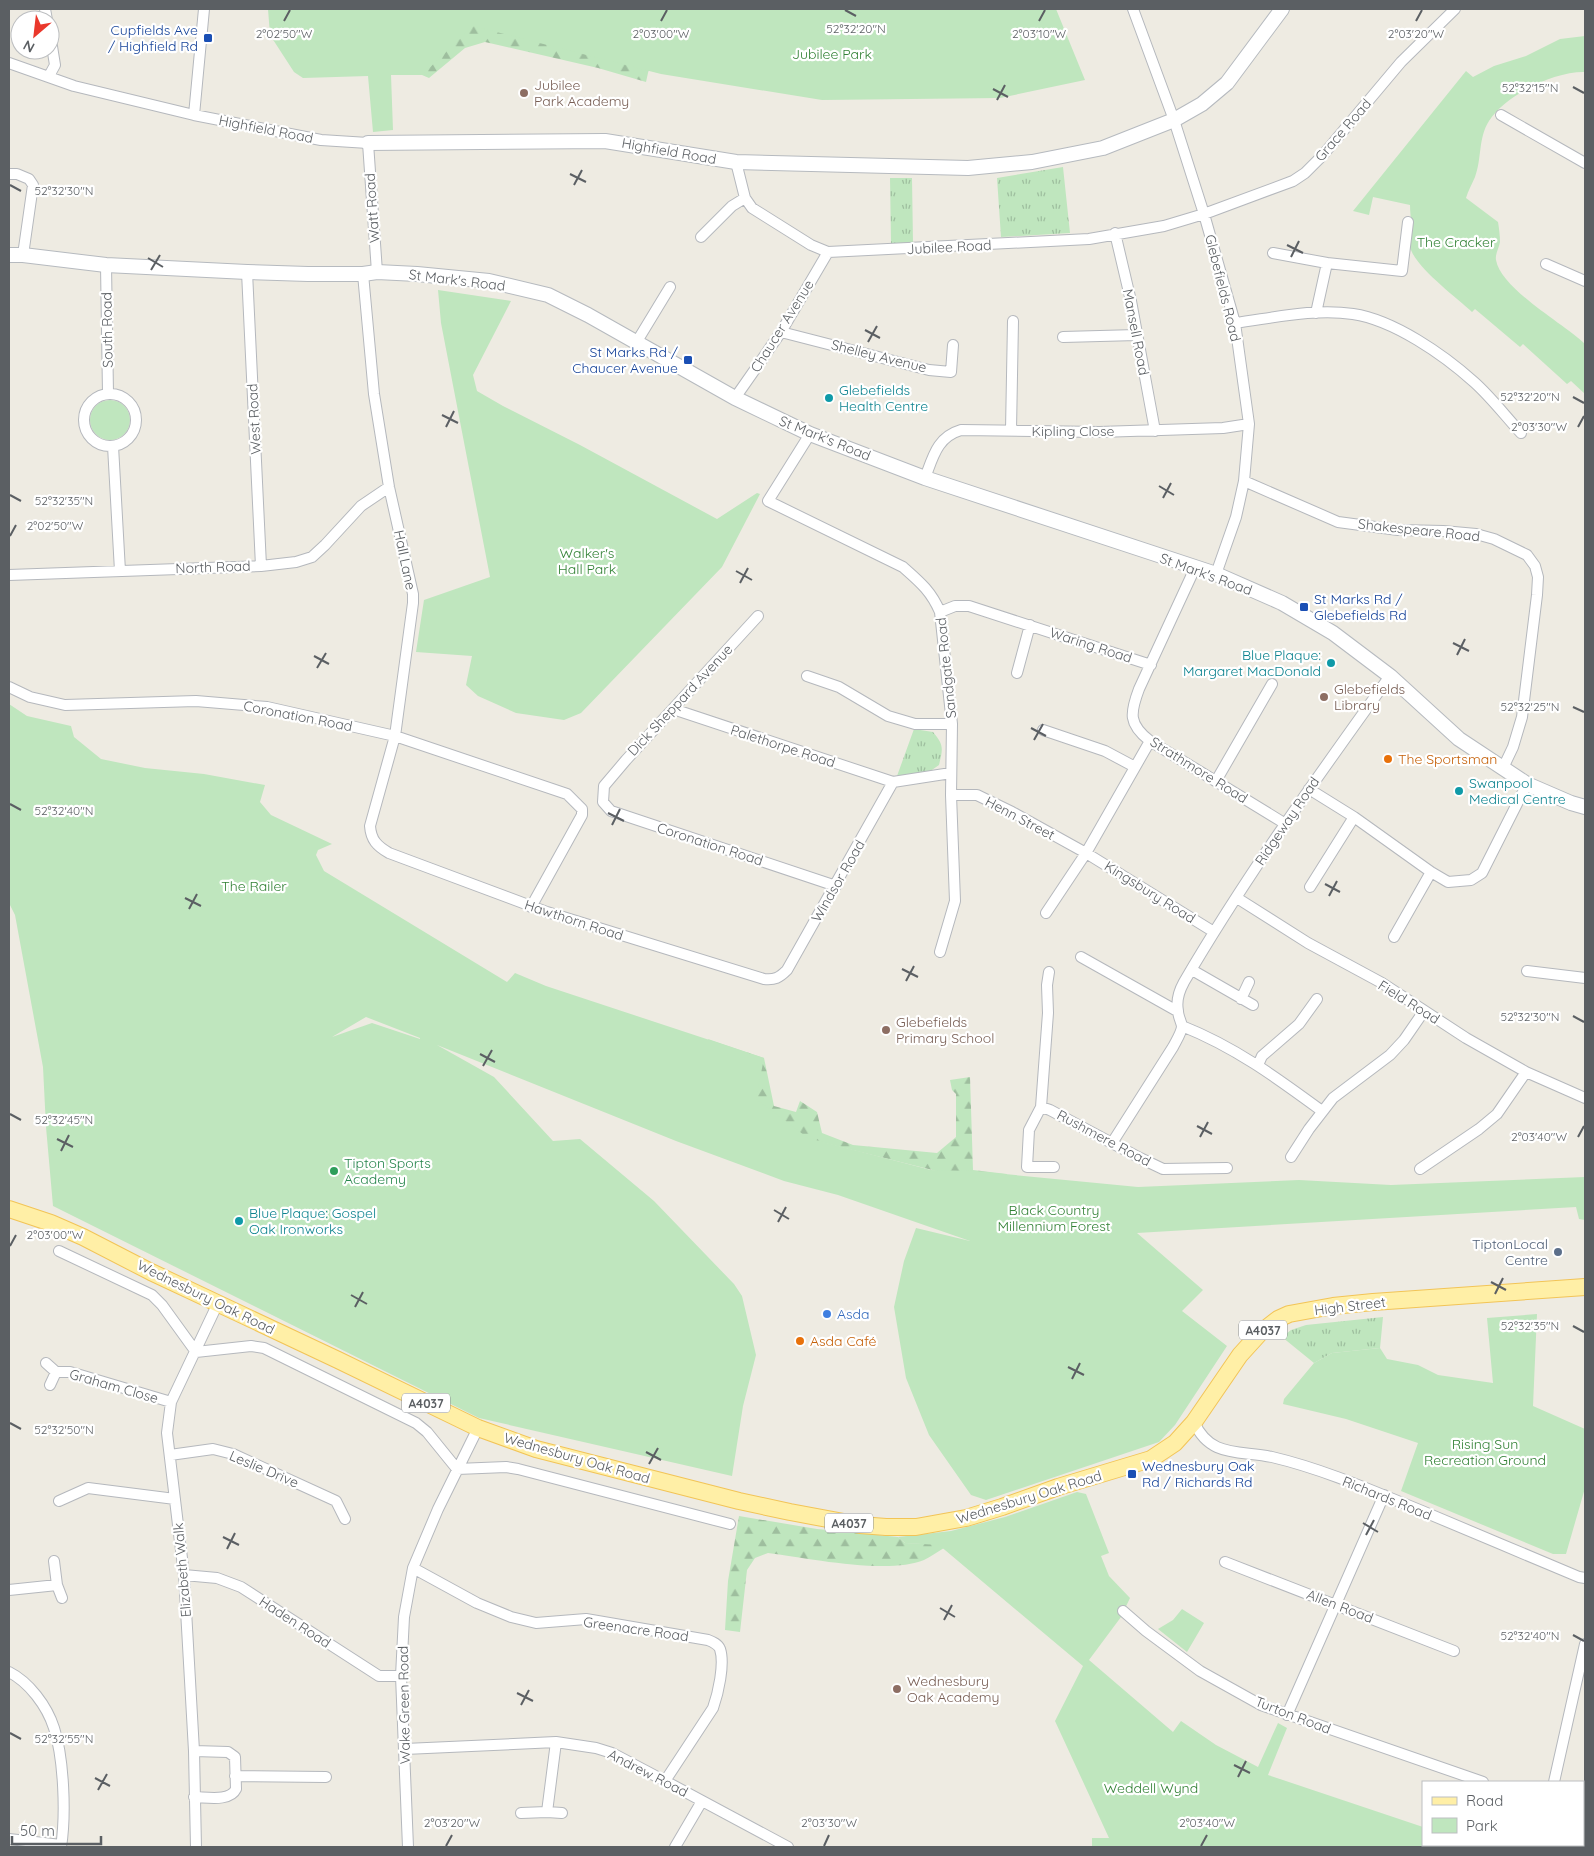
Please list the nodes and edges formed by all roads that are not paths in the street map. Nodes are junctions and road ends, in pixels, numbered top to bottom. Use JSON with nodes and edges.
{"nodes":[{"id":1,"x":204,"y":9,"type":"edge"},
{"id":2,"x":1133,"y":9,"type":"edge"},
{"id":3,"x":1282,"y":9,"type":"edge"},
{"id":4,"x":1456,"y":9,"type":"edge"},
{"id":5,"x":54,"y":60,"type":"edge"},
{"id":6,"x":9,"y":63,"type":"edge"},
{"id":7,"x":49,"y":76,"type":"junction"},
{"id":8,"x":194,"y":115,"type":"junction"},
{"id":9,"x":1501,"y":115,"type":"dead end"},
{"id":10,"x":1174,"y":120,"type":"junction"},
{"id":11,"x":368,"y":144,"type":"junction"},
{"id":12,"x":736,"y":162,"type":"junction"},
{"id":13,"x":1585,"y":163,"type":"edge"},
{"id":14,"x":9,"y":174,"type":"edge"},
{"id":15,"x":745,"y":198,"type":"junction"},
{"id":16,"x":1204,"y":214,"type":"junction"},
{"id":17,"x":1408,"y":222,"type":"dead end"},
{"id":18,"x":1115,"y":233,"type":"junction"},
{"id":19,"x":701,"y":237,"type":"dead end"},
{"id":20,"x":828,"y":252,"type":"junction"},
{"id":21,"x":1273,"y":253,"type":"dead end"},
{"id":22,"x":16,"y":255,"type":"edge"},
{"id":23,"x":1327,"y":263,"type":"junction"},
{"id":24,"x":1546,"y":264,"type":"dead end"},
{"id":25,"x":106,"y":265,"type":"junction"},
{"id":26,"x":247,"y":272,"type":"junction"},
{"id":27,"x":377,"y":272,"type":"junction"},
{"id":28,"x":363,"y":274,"type":"junction"},
{"id":29,"x":1585,"y":281,"type":"edge"},
{"id":30,"x":670,"y":287,"type":"dead end"},
{"id":31,"x":1316,"y":313,"type":"junction"},
{"id":32,"x":1013,"y":321,"type":"dead end"},
{"id":33,"x":1235,"y":323,"type":"junction"},
{"id":34,"x":781,"y":332,"type":"junction"},
{"id":35,"x":1138,"y":335,"type":"junction"},
{"id":36,"x":1063,"y":337,"type":"dead end"},
{"id":37,"x":636,"y":342,"type":"junction"},
{"id":38,"x":953,"y":345,"type":"dead end"},
{"id":39,"x":108,"y":394,"type":"junction"},
{"id":40,"x":735,"y":398,"type":"junction"},
{"id":41,"x":1248,"y":424,"type":"junction"},
{"id":42,"x":1011,"y":430,"type":"junction"},
{"id":43,"x":1155,"y":430,"type":"junction"},
{"id":44,"x":1520,"y":433,"type":"dead end"},
{"id":45,"x":810,"y":434,"type":"junction"},
{"id":46,"x":113,"y":446,"type":"junction"},
{"id":47,"x":924,"y":478,"type":"junction"},
{"id":48,"x":1244,"y":481,"type":"junction"},
{"id":49,"x":389,"y":487,"type":"junction"},
{"id":50,"x":260,"y":566,"type":"junction"},
{"id":51,"x":1195,"y":568,"type":"junction"},
{"id":52,"x":120,"y":571,"type":"junction"},
{"id":53,"x":1216,"y":574,"type":"junction"},
{"id":54,"x":9,"y":575,"type":"edge"},
{"id":55,"x":940,"y":612,"type":"junction"},
{"id":56,"x":758,"y":616,"type":"dead end"},
{"id":57,"x":1030,"y":625,"type":"junction"},
{"id":58,"x":1151,"y":665,"type":"junction"},
{"id":59,"x":1017,"y":673,"type":"dead end"},
{"id":60,"x":807,"y":676,"type":"dead end"},
{"id":61,"x":1390,"y":676,"type":"junction"},
{"id":62,"x":1272,"y":684,"type":"dead end"},
{"id":63,"x":9,"y":687,"type":"edge"},
{"id":64,"x":673,"y":709,"type":"junction"},
{"id":65,"x":952,"y":724,"type":"junction"},
{"id":66,"x":1043,"y":730,"type":"dead end"},
{"id":67,"x":395,"y":736,"type":"junction"},
{"id":68,"x":1150,"y":741,"type":"junction"},
{"id":69,"x":1135,"y":767,"type":"junction"},
{"id":70,"x":1503,"y":768,"type":"junction"},
{"id":71,"x":951,"y":773,"type":"junction"},
{"id":72,"x":1216,"y":781,"type":"junction"},
{"id":73,"x":893,"y":782,"type":"junction"},
{"id":74,"x":1527,"y":784,"type":"junction"},
{"id":75,"x":604,"y":786,"type":"joint"},
{"id":76,"x":1309,"y":789,"type":"junction"},
{"id":77,"x":951,"y":795,"type":"junction"},
{"id":78,"x":1585,"y":807,"type":"edge"},
{"id":79,"x":1354,"y":817,"type":"junction"},
{"id":80,"x":1284,"y":823,"type":"junction"},
{"id":81,"x":375,"y":843,"type":"joint"},
{"id":82,"x":1086,"y":852,"type":"junction"},
{"id":83,"x":1431,"y":872,"type":"junction"},
{"id":84,"x":836,"y":886,"type":"junction"},
{"id":85,"x":1310,"y":887,"type":"dead end"},
{"id":86,"x":1237,"y":898,"type":"junction"},
{"id":87,"x":531,"y":907,"type":"junction"},
{"id":88,"x":1046,"y":913,"type":"dead end"},
{"id":89,"x":1214,"y":932,"type":"junction"},
{"id":90,"x":1394,"y":937,"type":"dead end"},
{"id":91,"x":940,"y":952,"type":"dead end"},
{"id":92,"x":1081,"y":957,"type":"dead end"},
{"id":93,"x":1192,"y":970,"type":"junction"},
{"id":94,"x":1526,"y":971,"type":"dead end"},
{"id":95,"x":1049,"y":972,"type":"dead end"},
{"id":96,"x":779,"y":978,"type":"joint"},
{"id":97,"x":1585,"y":978,"type":"edge"},
{"id":98,"x":1249,"y":982,"type":"dead end"},
{"id":99,"x":1241,"y":999,"type":"junction"},
{"id":100,"x":1318,"y":999,"type":"dead end"},
{"id":101,"x":1253,"y":1006,"type":"dead end"},
{"id":102,"x":1178,"y":1011,"type":"junction"},
{"id":103,"x":1424,"y":1011,"type":"junction"},
{"id":104,"x":1182,"y":1026,"type":"junction"},
{"id":105,"x":1258,"y":1064,"type":"junction"},
{"id":106,"x":1526,"y":1072,"type":"junction"},
{"id":107,"x":1585,"y":1098,"type":"edge"},
{"id":108,"x":1040,"y":1107,"type":"junction"},
{"id":109,"x":1322,"y":1111,"type":"junction"},
{"id":110,"x":1112,"y":1143,"type":"junction"},
{"id":111,"x":1292,"y":1157,"type":"dead end"},
{"id":112,"x":1054,"y":1167,"type":"dead end"},
{"id":113,"x":1227,"y":1168,"type":"dead end"},
{"id":114,"x":1420,"y":1169,"type":"dead end"},
{"id":115,"x":9,"y":1209,"type":"edge"},
{"id":116,"x":59,"y":1251,"type":"dead end"},
{"id":117,"x":1585,"y":1287,"type":"edge"},
{"id":118,"x":218,"y":1303,"type":"junction"},
{"id":119,"x":196,"y":1352,"type":"junction"},
{"id":120,"x":46,"y":1364,"type":"dead end"},
{"id":121,"x":56,"y":1372,"type":"junction"},
{"id":122,"x":50,"y":1385,"type":"dead end"},
{"id":123,"x":172,"y":1402,"type":"junction"},
{"id":124,"x":1194,"y":1422,"type":"junction"},
{"id":125,"x":478,"y":1428,"type":"junction"},
{"id":126,"x":1175,"y":1443,"type":"joint"},
{"id":127,"x":170,"y":1456,"type":"junction"},
{"id":128,"x":458,"y":1469,"type":"junction"},
{"id":129,"x":1384,"y":1495,"type":"junction"},
{"id":130,"x":174,"y":1499,"type":"junction"},
{"id":131,"x":59,"y":1501,"type":"dead end"},
{"id":132,"x":345,"y":1519,"type":"dead end"},
{"id":133,"x":730,"y":1524,"type":"dead end"},
{"id":134,"x":54,"y":1561,"type":"dead end"},
{"id":135,"x":1225,"y":1562,"type":"dead end"},
{"id":136,"x":412,"y":1568,"type":"junction"},
{"id":137,"x":184,"y":1575,"type":"junction"},
{"id":138,"x":1585,"y":1578,"type":"edge"},
{"id":139,"x":57,"y":1585,"type":"junction"},
{"id":140,"x":9,"y":1590,"type":"edge"},
{"id":141,"x":62,"y":1598,"type":"dead end"},
{"id":142,"x":1336,"y":1604,"type":"junction"},
{"id":143,"x":1123,"y":1611,"type":"dead end"},
{"id":144,"x":1585,"y":1644,"type":"edge"},
{"id":145,"x":1454,"y":1651,"type":"dead end"},
{"id":146,"x":9,"y":1672,"type":"edge"},
{"id":147,"x":401,"y":1676,"type":"junction"},
{"id":148,"x":1287,"y":1715,"type":"junction"},
{"id":149,"x":556,"y":1742,"type":"junction"},
{"id":150,"x":405,"y":1749,"type":"junction"},
{"id":151,"x":194,"y":1751,"type":"junction"},
{"id":152,"x":235,"y":1776,"type":"junction"},
{"id":153,"x":326,"y":1777,"type":"dead end"},
{"id":154,"x":665,"y":1781,"type":"junction"},
{"id":155,"x":1480,"y":1781,"type":"edge"},
{"id":156,"x":1554,"y":1781,"type":"edge"},
{"id":157,"x":194,"y":1797,"type":"junction"},
{"id":158,"x":702,"y":1801,"type":"junction"},
{"id":159,"x":547,"y":1812,"type":"junction"},
{"id":160,"x":521,"y":1813,"type":"dead end"},
{"id":161,"x":562,"y":1813,"type":"dead end"},
{"id":162,"x":9,"y":1839,"type":"edge"},
{"id":163,"x":61,"y":1846,"type":"edge"},
{"id":164,"x":196,"y":1847,"type":"edge"},
{"id":165,"x":408,"y":1847,"type":"edge"},
{"id":166,"x":675,"y":1847,"type":"edge"},
{"id":167,"x":788,"y":1847,"type":"edge"}],
"edges":[{"from":1,"to":8,"type":"street"},
{"from":2,"to":10,"type":"street","name":"Glebefields Road"},
{"from":3,"to":10,"type":"street","name":"Highfield Road"},
{"from":4,"to":16,"type":"street","name":"Grace Road"},
{"from":5,"to":7,"type":"street"},
{"from":6,"to":7,"type":"street","name":"Highfield Road"},
{"from":7,"to":8,"type":"street","name":"Highfield Road"},
{"from":8,"to":11,"type":"street","name":"Highfield Road"},
{"from":9,"to":13,"type":"street"},
{"from":10,"to":12,"type":"street","name":"Highfield Road"},
{"from":10,"to":16,"type":"street","name":"Glebefields Road"},
{"from":11,"to":12,"type":"street","name":"Highfield Road"},
{"from":11,"to":27,"type":"street","name":"Watt Road"},
{"from":12,"to":15,"type":"street"},
{"from":14,"to":22,"type":"street"},
{"from":15,"to":19,"type":"street"},
{"from":15,"to":20,"type":"street","name":"Jubilee Road"},
{"from":16,"to":18,"type":"street","name":"Jubilee Road"},
{"from":16,"to":33,"type":"street","name":"Glebefields Road"},
{"from":17,"to":23,"type":"street"},
{"from":18,"to":20,"type":"street","name":"Jubilee Road"},
{"from":18,"to":35,"type":"street","name":"Mansell Road"},
{"from":20,"to":34,"type":"street","name":"Chaucer Avenue"},
{"from":21,"to":23,"type":"street"},
{"from":22,"to":25,"type":"street","name":"St Mark's Road"},
{"from":23,"to":31,"type":"street"},
{"from":24,"to":29,"type":"street"},
{"from":25,"to":26,"type":"street","name":"St Mark's Road"},
{"from":25,"to":39,"type":"street","name":"South Road"},
{"from":26,"to":28,"type":"street","name":"St Mark's Road"},
{"from":26,"to":50,"type":"street","name":"West Road"},
{"from":27,"to":28,"type":"street","name":"St Mark's Road"},
{"from":27,"to":37,"type":"street","name":"St Mark's Road"},
{"from":28,"to":49,"type":"street","name":"Hall Lane"},
{"from":30,"to":37,"type":"street"},
{"from":31,"to":33,"type":"street"},
{"from":31,"to":44,"type":"street"},
{"from":32,"to":42,"type":"street"},
{"from":33,"to":41,"type":"street","name":"Glebefields Road"},
{"from":34,"to":38,"type":"street","name":"Shelley Avenue"},
{"from":34,"to":40,"type":"street","name":"Chaucer Avenue"},
{"from":35,"to":36,"type":"street"},
{"from":35,"to":43,"type":"street","name":"Mansell Road"},
{"from":37,"to":40,"type":"street","name":"St Mark's Road"},
{"from":39,"to":46,"type":"street"},
{"from":39,"to":46,"type":"street"},
{"from":40,"to":45,"type":"street","name":"St Mark's Road"},
{"from":41,"to":43,"type":"street","name":"Kipling Close"},
{"from":41,"to":48,"type":"street","name":"Glebefields Road"},
{"from":42,"to":43,"type":"street","name":"Kipling Close"},
{"from":42,"to":47,"type":"street","name":"Kipling Close"},
{"from":45,"to":47,"type":"street","name":"St Mark's Road"},
{"from":45,"to":55,"type":"street","name":"Sandgate Road"},
{"from":46,"to":52,"type":"street"},
{"from":47,"to":51,"type":"street","name":"St Mark's Road"},
{"from":48,"to":53,"type":"street","name":"Glebefields Road"},
{"from":48,"to":70,"type":"street","name":"Shakespeare Road"},
{"from":49,"to":50,"type":"street","name":"North Road"},
{"from":49,"to":67,"type":"street","name":"Hall Lane"},
{"from":50,"to":52,"type":"street","name":"North Road"},
{"from":51,"to":53,"type":"street","name":"St Mark's Road"},
{"from":51,"to":58,"type":"street","name":"Strathmore Road"},
{"from":52,"to":54,"type":"street","name":"North Road"},
{"from":53,"to":61,"type":"street","name":"St Mark's Road"},
{"from":55,"to":57,"type":"street","name":"Waring Road"},
{"from":55,"to":65,"type":"street","name":"Sandgate Road"},
{"from":56,"to":64,"type":"street","name":"Dick Sheppard Avenue"},
{"from":57,"to":58,"type":"street","name":"Waring Road"},
{"from":57,"to":59,"type":"street"},
{"from":58,"to":68,"type":"street","name":"Strathmore Road"},
{"from":60,"to":65,"type":"street"},
{"from":61,"to":70,"type":"street","name":"St Mark's Road"},
{"from":61,"to":76,"type":"street","name":"Ridgeway Road"},
{"from":62,"to":72,"type":"street"},
{"from":63,"to":67,"type":"street","name":"Coronation Road"},
{"from":64,"to":73,"type":"street","name":"Palethorpe Road"},
{"from":64,"to":75,"type":"street","name":"Dick Sheppard Avenue"},
{"from":65,"to":71,"type":"street","name":"Sandgate Road"},
{"from":66,"to":69,"type":"street"},
{"from":67,"to":81,"type":"street","name":"Hall Lane"},
{"from":67,"to":87,"type":"street","name":"Coronation Road"},
{"from":68,"to":69,"type":"street"},
{"from":68,"to":72,"type":"street","name":"Strathmore Road"},
{"from":69,"to":82,"type":"street"},
{"from":70,"to":74,"type":"street","name":"St Mark's Road"},
{"from":71,"to":73,"type":"street"},
{"from":71,"to":77,"type":"street","name":"Sandgate Road"},
{"from":72,"to":80,"type":"street","name":"Strathmore Road"},
{"from":73,"to":84,"type":"street","name":"Windsor Road"},
{"from":74,"to":78,"type":"street","name":"St Mark's Road"},
{"from":74,"to":83,"type":"street"},
{"from":75,"to":84,"type":"street","name":"Coronation Road"},
{"from":76,"to":79,"type":"street"},
{"from":76,"to":80,"type":"street","name":"Ridgeway Road"},
{"from":77,"to":82,"type":"street","name":"Henn Street"},
{"from":77,"to":91,"type":"street","name":"Sandgate Road"},
{"from":79,"to":83,"type":"street"},
{"from":79,"to":85,"type":"street"},
{"from":80,"to":86,"type":"street","name":"Ridgeway Road"},
{"from":81,"to":87,"type":"street","name":"Hawthorn Road"},
{"from":82,"to":88,"type":"street"},
{"from":82,"to":89,"type":"street","name":"Kingsbury Road"},
{"from":83,"to":90,"type":"street"},
{"from":84,"to":96,"type":"street","name":"Windsor Road"},
{"from":86,"to":89,"type":"street","name":"Ridgeway Road"},
{"from":86,"to":103,"type":"street","name":"Field Road"},
{"from":87,"to":96,"type":"street","name":"Hawthorn Road"},
{"from":89,"to":93,"type":"street","name":"Ridgeway Road"},
{"from":92,"to":102,"type":"street"},
{"from":93,"to":99,"type":"street"},
{"from":93,"to":102,"type":"street","name":"Ridgeway Road"},
{"from":94,"to":97,"type":"street"},
{"from":95,"to":108,"type":"street","name":"Rushmere Road"},
{"from":98,"to":99,"type":"street"},
{"from":99,"to":101,"type":"street"},
{"from":100,"to":105,"type":"street"},
{"from":102,"to":104,"type":"street","name":"Ridgeway Road"},
{"from":103,"to":106,"type":"street","name":"Field Road"},
{"from":103,"to":109,"type":"street"},
{"from":104,"to":105,"type":"street"},
{"from":104,"to":110,"type":"street"},
{"from":105,"to":109,"type":"street"},
{"from":106,"to":107,"type":"street","name":"Field Road"},
{"from":106,"to":114,"type":"street"},
{"from":108,"to":110,"type":"street","name":"Rushmere Road"},
{"from":108,"to":112,"type":"street","name":"Rushmere Road"},
{"from":109,"to":111,"type":"street"},
{"from":110,"to":113,"type":"street","name":"Rushmere Road"},
{"from":115,"to":118,"type":"main road","name":"Wednesbury Oak Road","number":"A4037"},
{"from":116,"to":119,"type":"street","name":"Wednesbury Oak Road"},
{"from":117,"to":124,"type":"main road","name":"High Street","number":"A4037"},
{"from":118,"to":119,"type":"street","name":"Elizabeth Walk"},
{"from":118,"to":125,"type":"main road","name":"Wednesbury Oak Road","number":"A4037"},
{"from":119,"to":123,"type":"street","name":"Elizabeth Walk"},
{"from":119,"to":128,"type":"street","name":"Wednesbury Oak Road"},
{"from":120,"to":121,"type":"street","name":"Graham Close"},
{"from":121,"to":122,"type":"street","name":"Graham Close"},
{"from":121,"to":123,"type":"street","name":"Graham Close"},
{"from":123,"to":127,"type":"street","name":"Elizabeth Walk"},
{"from":124,"to":126,"type":"main road","name":"High Street","number":"A4037"},
{"from":124,"to":129,"type":"street","name":"Richards Road"},
{"from":125,"to":126,"type":"main road","name":"Wednesbury Oak Road","number":"A4037"},
{"from":125,"to":128,"type":"street","name":"Wake Green Road"},
{"from":127,"to":130,"type":"street","name":"Elizabeth Walk"},
{"from":127,"to":132,"type":"street","name":"Leslie Drive"},
{"from":128,"to":133,"type":"street","name":"Wednesbury Oak Road"},
{"from":128,"to":136,"type":"street","name":"Wake Green Road"},
{"from":129,"to":138,"type":"street","name":"Richards Road"},
{"from":129,"to":142,"type":"street"},
{"from":130,"to":131,"type":"street"},
{"from":130,"to":137,"type":"street","name":"Elizabeth Walk"},
{"from":134,"to":139,"type":"street"},
{"from":135,"to":142,"type":"street","name":"Allen Road"},
{"from":136,"to":147,"type":"street","name":"Wake Green Road"},
{"from":136,"to":154,"type":"street","name":"Greenacre Road"},
{"from":137,"to":147,"type":"street","name":"Haden Road"},
{"from":137,"to":151,"type":"street","name":"Elizabeth Walk"},
{"from":139,"to":140,"type":"street"},
{"from":139,"to":141,"type":"street"},
{"from":142,"to":145,"type":"street","name":"Allen Road"},
{"from":142,"to":148,"type":"street"},
{"from":143,"to":148,"type":"street","name":"Turton Road"},
{"from":144,"to":156,"type":"street"},
{"from":146,"to":163,"type":"street"},
{"from":147,"to":150,"type":"street","name":"Wake Green Road"},
{"from":148,"to":155,"type":"street","name":"Turton Road"},
{"from":149,"to":150,"type":"street","name":"Andrew Road"},
{"from":149,"to":154,"type":"street","name":"Andrew Road"},
{"from":149,"to":159,"type":"street"},
{"from":150,"to":165,"type":"street","name":"Wake Green Road"},
{"from":151,"to":152,"type":"street"},
{"from":151,"to":157,"type":"street","name":"Elizabeth Walk"},
{"from":152,"to":153,"type":"street"},
{"from":152,"to":157,"type":"street"},
{"from":154,"to":158,"type":"street","name":"Andrew Road"},
{"from":157,"to":164,"type":"street","name":"Elizabeth Walk"},
{"from":158,"to":166,"type":"street"},
{"from":158,"to":167,"type":"street","name":"Andrew Road"},
{"from":159,"to":160,"type":"street"},
{"from":159,"to":161,"type":"street"},
{"from":162,"to":163,"type":"street"}]}
